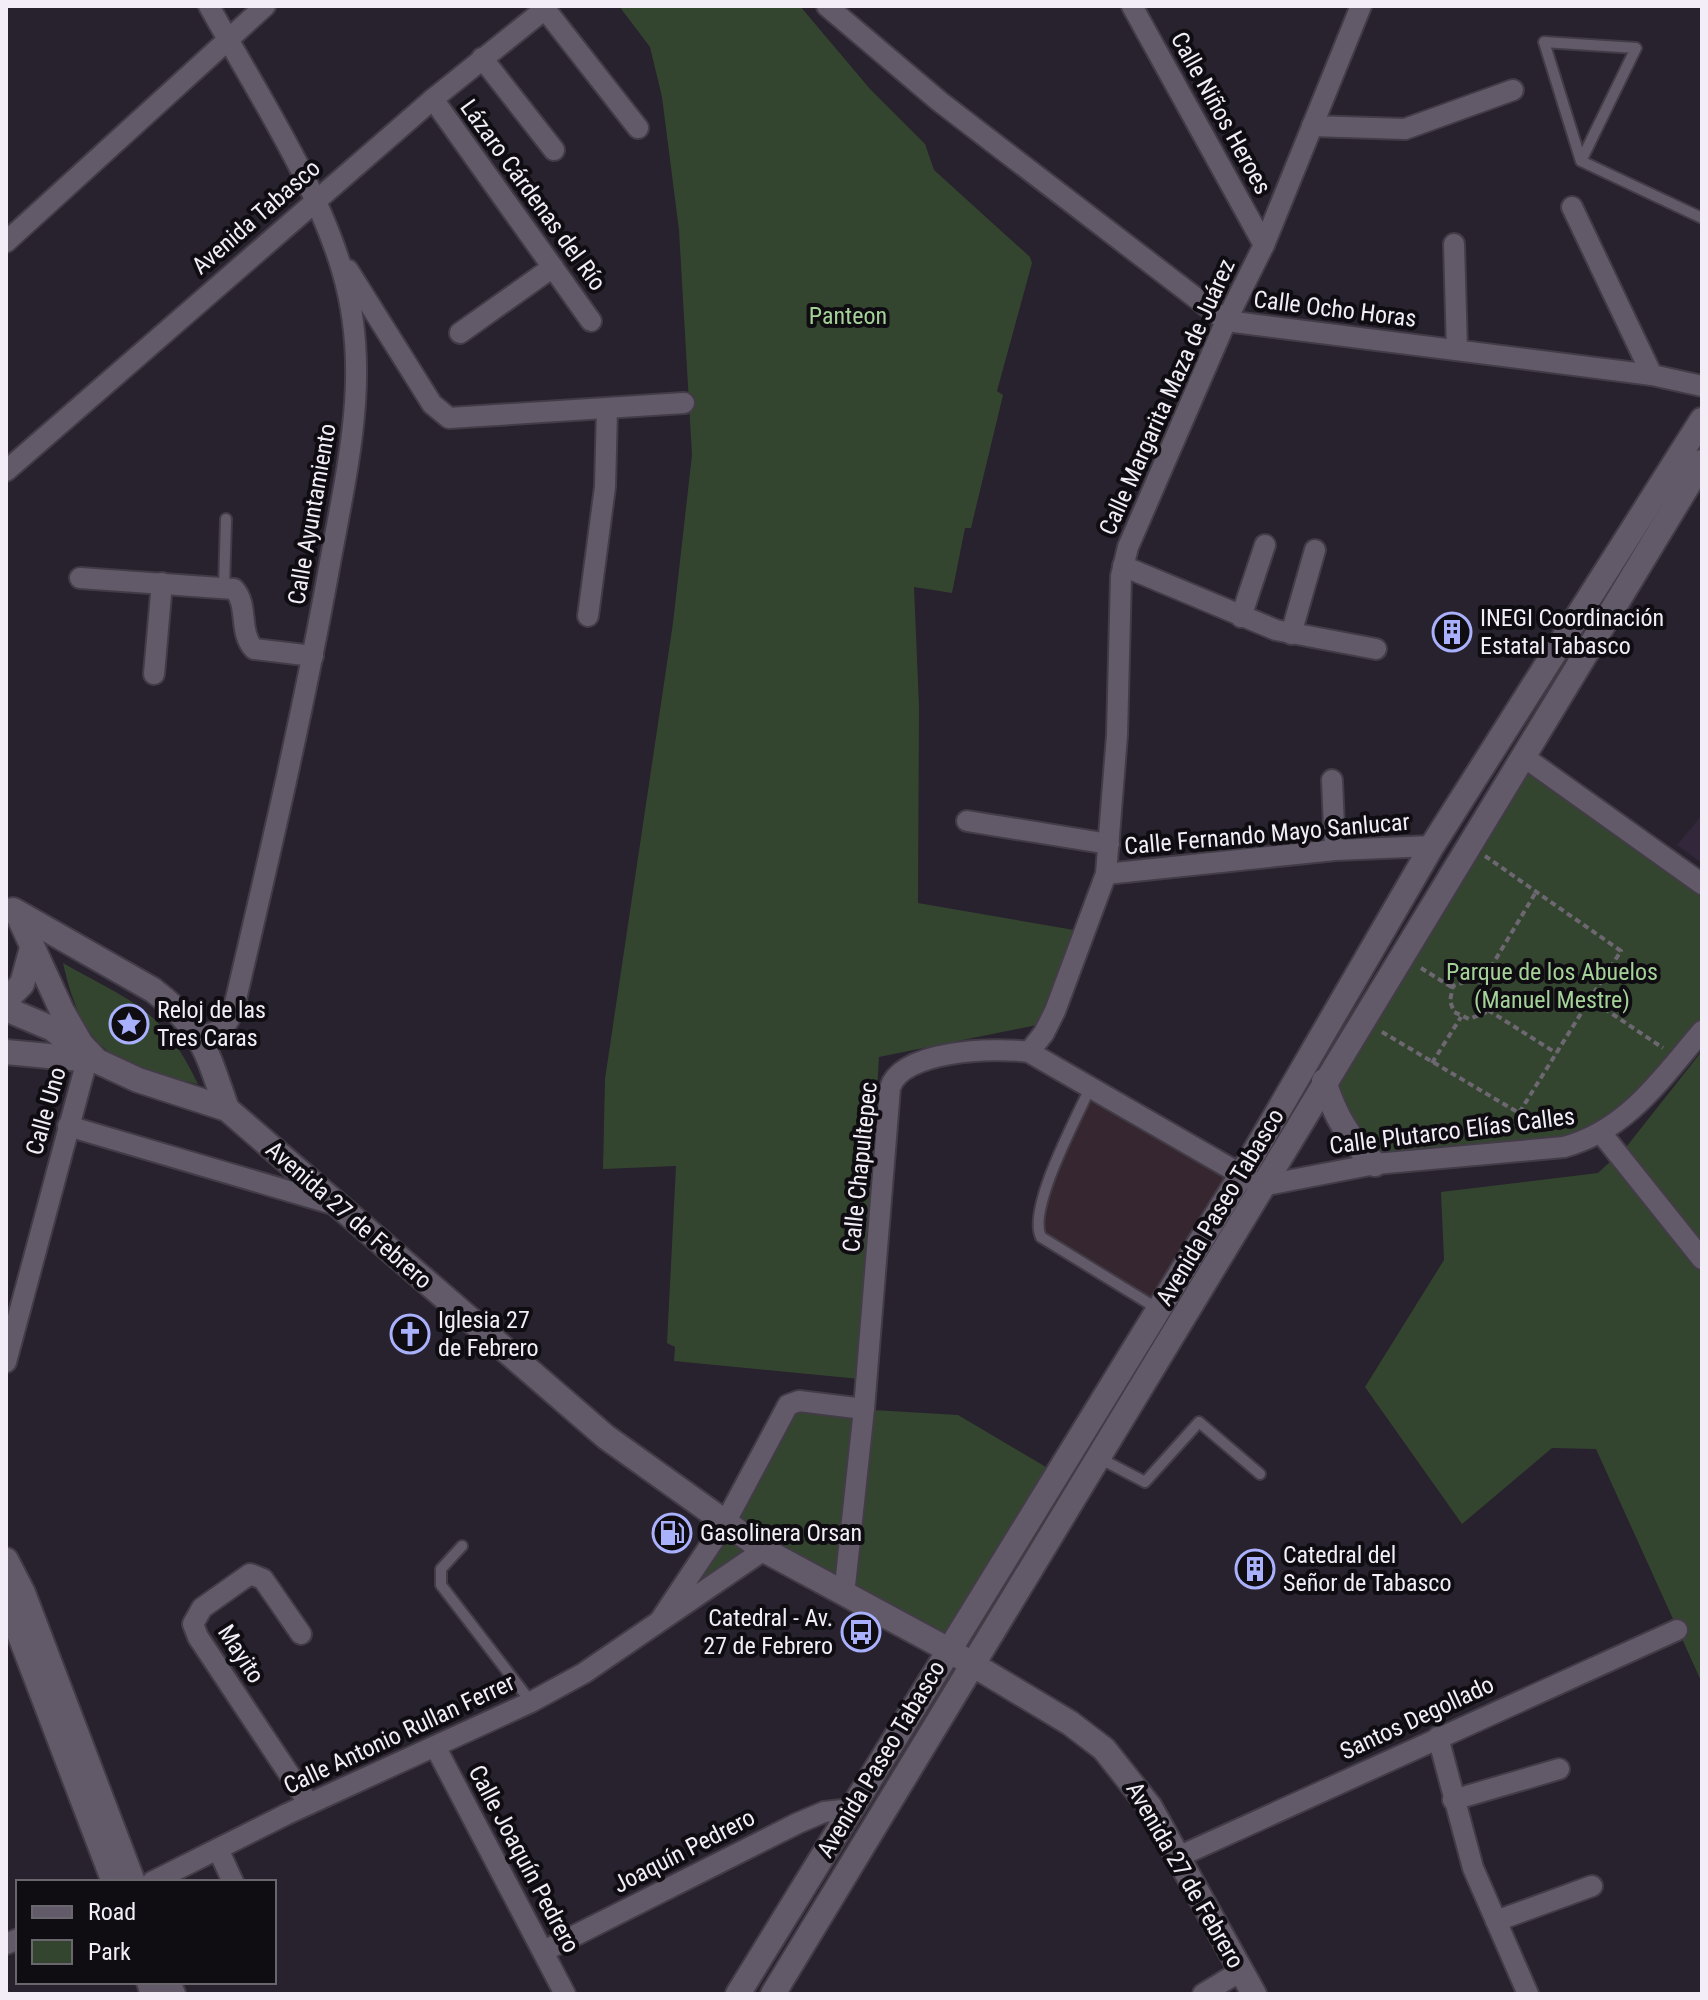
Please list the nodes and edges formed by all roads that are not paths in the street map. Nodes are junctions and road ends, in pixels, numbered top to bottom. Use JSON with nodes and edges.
{"nodes":[{"id":1,"x":209,"y":6,"type":"edge"},
{"id":2,"x":265,"y":6,"type":"edge"},
{"id":3,"x":827,"y":6,"type":"edge"},
{"id":4,"x":1132,"y":6,"type":"edge"},
{"id":5,"x":1361,"y":6,"type":"edge"},
{"id":6,"x":227,"y":39,"type":"junction"},
{"id":7,"x":482,"y":58,"type":"junction"},
{"id":8,"x":1513,"y":90,"type":"dead end"},
{"id":9,"x":433,"y":99,"type":"junction"},
{"id":10,"x":1312,"y":126,"type":"junction"},
{"id":11,"x":638,"y":128,"type":"dead end"},
{"id":12,"x":554,"y":150,"type":"dead end"},
{"id":13,"x":1581,"y":161,"type":"junction"},
{"id":14,"x":315,"y":200,"type":"junction"},
{"id":15,"x":1572,"y":207,"type":"dead end"},
{"id":16,"x":1702,"y":218,"type":"edge"},
{"id":17,"x":6,"y":242,"type":"edge"},
{"id":18,"x":1454,"y":244,"type":"dead end"},
{"id":19,"x":1264,"y":245,"type":"junction"},
{"id":20,"x":337,"y":254,"type":"junction"},
{"id":21,"x":553,"y":267,"type":"junction"},
{"id":22,"x":591,"y":321,"type":"dead end"},
{"id":23,"x":1226,"y":321,"type":"junction"},
{"id":24,"x":460,"y":333,"type":"dead end"},
{"id":25,"x":1457,"y":350,"type":"junction"},
{"id":26,"x":1652,"y":375,"type":"junction"},
{"id":27,"x":1702,"y":386,"type":"edge"},
{"id":28,"x":684,"y":403,"type":"dead end"},
{"id":29,"x":607,"y":410,"type":"junction"},
{"id":30,"x":1702,"y":420,"type":"edge"},
{"id":31,"x":1702,"y":462,"type":"edge"},
{"id":32,"x":6,"y":471,"type":"edge"},
{"id":33,"x":226,"y":519,"type":"dead end"},
{"id":34,"x":1265,"y":545,"type":"dead end"},
{"id":35,"x":1315,"y":550,"type":"dead end"},
{"id":36,"x":1123,"y":566,"type":"junction"},
{"id":37,"x":80,"y":578,"type":"dead end"},
{"id":38,"x":162,"y":583,"type":"junction"},
{"id":39,"x":224,"y":588,"type":"junction"},
{"id":40,"x":588,"y":616,"type":"dead end"},
{"id":41,"x":1241,"y":617,"type":"junction"},
{"id":42,"x":1291,"y":634,"type":"junction"},
{"id":43,"x":1376,"y":649,"type":"dead end"},
{"id":44,"x":313,"y":656,"type":"junction"},
{"id":45,"x":154,"y":674,"type":"dead end"},
{"id":46,"x":1524,"y":757,"type":"junction"},
{"id":47,"x":1332,"y":780,"type":"dead end"},
{"id":48,"x":967,"y":821,"type":"dead end"},
{"id":49,"x":1109,"y":844,"type":"junction"},
{"id":50,"x":1432,"y":846,"type":"junction"},
{"id":51,"x":1335,"y":850,"type":"junction"},
{"id":52,"x":1106,"y":874,"type":"junction"},
{"id":53,"x":1702,"y":884,"type":"edge"},
{"id":54,"x":11,"y":909,"type":"edge"},
{"id":55,"x":32,"y":948,"type":"junction"},
{"id":56,"x":6,"y":1000,"type":"edge"},
{"id":57,"x":6,"y":1009,"type":"edge"},
{"id":58,"x":1702,"y":1031,"type":"edge"},
{"id":59,"x":201,"y":1035,"type":"junction"},
{"id":60,"x":6,"y":1052,"type":"edge"},
{"id":61,"x":1029,"y":1052,"type":"junction"},
{"id":62,"x":92,"y":1060,"type":"junction"},
{"id":63,"x":1324,"y":1081,"type":"junction"},
{"id":64,"x":1090,"y":1088,"type":"junction"},
{"id":65,"x":227,"y":1109,"type":"junction"},
{"id":66,"x":68,"y":1126,"type":"junction"},
{"id":67,"x":1602,"y":1134,"type":"junction"},
{"id":68,"x":1375,"y":1164,"type":"junction"},
{"id":69,"x":1250,"y":1181,"type":"junction"},
{"id":70,"x":338,"y":1205,"type":"junction"},
{"id":71,"x":1702,"y":1259,"type":"edge"},
{"id":72,"x":1158,"y":1309,"type":"junction"},
{"id":73,"x":6,"y":1362,"type":"edge"},
{"id":74,"x":864,"y":1409,"type":"junction"},
{"id":75,"x":1098,"y":1458,"type":"junction"},
{"id":76,"x":1260,"y":1474,"type":"dead end"},
{"id":77,"x":725,"y":1523,"type":"junction"},
{"id":78,"x":462,"y":1546,"type":"dead end"},
{"id":79,"x":764,"y":1550,"type":"junction"},
{"id":80,"x":6,"y":1560,"type":"edge"},
{"id":81,"x":844,"y":1595,"type":"junction"},
{"id":82,"x":6,"y":1599,"type":"edge"},
{"id":83,"x":661,"y":1619,"type":"junction"},
{"id":84,"x":1677,"y":1630,"type":"dead end"},
{"id":85,"x":301,"y":1634,"type":"dead end"},
{"id":86,"x":947,"y":1649,"type":"junction"},
{"id":87,"x":973,"y":1665,"type":"junction"},
{"id":88,"x":531,"y":1702,"type":"junction"},
{"id":89,"x":1438,"y":1737,"type":"junction"},
{"id":90,"x":436,"y":1748,"type":"junction"},
{"id":91,"x":1559,"y":1769,"type":"dead end"},
{"id":92,"x":1453,"y":1800,"type":"junction"},
{"id":93,"x":309,"y":1804,"type":"junction"},
{"id":94,"x":852,"y":1809,"type":"junction"},
{"id":95,"x":218,"y":1849,"type":"junction"},
{"id":96,"x":1180,"y":1856,"type":"junction"},
{"id":97,"x":113,"y":1880,"type":"edge"},
{"id":98,"x":132,"y":1880,"type":"edge"},
{"id":99,"x":156,"y":1880,"type":"edge"},
{"id":100,"x":232,"y":1880,"type":"edge"},
{"id":101,"x":1592,"y":1886,"type":"dead end"},
{"id":102,"x":1496,"y":1921,"type":"junction"},
{"id":103,"x":544,"y":1951,"type":"junction"},
{"id":104,"x":1241,"y":1971,"type":"junction"},
{"id":105,"x":562,"y":1993,"type":"edge"},
{"id":106,"x":738,"y":1994,"type":"edge"},
{"id":107,"x":773,"y":1994,"type":"edge"},
{"id":108,"x":1203,"y":1994,"type":"edge"},
{"id":109,"x":1254,"y":1994,"type":"edge"},
{"id":110,"x":1528,"y":1994,"type":"edge"}],
"edges":[{"from":1,"to":6,"type":"street","name":"Calle Ayuntamiento"},
{"from":2,"to":6,"type":"street"},
{"from":3,"to":23,"type":"street","name":"Calle Ocho Horas"},
{"from":4,"to":19,"type":"street","name":"Calle Niños Heroes"},
{"from":5,"to":10,"type":"street","name":"Calle Margarita Maza de Juárez"},
{"from":6,"to":14,"type":"street","name":"Calle Ayuntamiento"},
{"from":6,"to":17,"type":"street"},
{"from":7,"to":9,"type":"street","name":"Avenida Tabasco"},
{"from":7,"to":11,"type":"street","name":"Avenida Tabasco"},
{"from":7,"to":12,"type":"street"},
{"from":8,"to":10,"type":"street"},
{"from":9,"to":14,"type":"street","name":"Avenida Tabasco"},
{"from":9,"to":21,"type":"street","name":"Lázaro Cárdenas del Río"},
{"from":10,"to":19,"type":"street","name":"Calle Margarita Maza de Juárez"},
{"from":13,"to":13,"type":"lane"},
{"from":13,"to":16,"type":"lane"},
{"from":14,"to":20,"type":"street","name":"Calle Ayuntamiento"},
{"from":14,"to":32,"type":"street","name":"Avenida Tabasco"},
{"from":15,"to":26,"type":"street"},
{"from":18,"to":25,"type":"street"},
{"from":19,"to":23,"type":"street","name":"Calle Margarita Maza de Juárez"},
{"from":20,"to":29,"type":"street"},
{"from":20,"to":44,"type":"street","name":"Calle Ayuntamiento"},
{"from":21,"to":22,"type":"street","name":"Lázaro Cárdenas del Río"},
{"from":21,"to":24,"type":"street"},
{"from":23,"to":25,"type":"street","name":"Calle Ocho Horas"},
{"from":23,"to":36,"type":"street","name":"Calle Margarita Maza de Juárez"},
{"from":25,"to":26,"type":"street","name":"Calle Ocho Horas"},
{"from":26,"to":27,"type":"street","name":"Calle Ocho Horas"},
{"from":28,"to":29,"type":"street"},
{"from":29,"to":40,"type":"street"},
{"from":30,"to":50,"type":"main road","name":"Avenida Paseo Tabasco"},
{"from":31,"to":46,"type":"main road","name":"Avenida Paseo Tabasco"},
{"from":33,"to":39,"type":"lane"},
{"from":34,"to":41,"type":"street"},
{"from":35,"to":42,"type":"street"},
{"from":36,"to":41,"type":"street"},
{"from":36,"to":49,"type":"street","name":"Calle Margarita Maza de Juárez"},
{"from":37,"to":38,"type":"street"},
{"from":38,"to":39,"type":"street"},
{"from":38,"to":45,"type":"street"},
{"from":39,"to":44,"type":"street"},
{"from":41,"to":42,"type":"street"},
{"from":42,"to":43,"type":"street"},
{"from":44,"to":59,"type":"street","name":"Calle Ayuntamiento"},
{"from":46,"to":53,"type":"street"},
{"from":46,"to":63,"type":"main road","name":"Avenida Paseo Tabasco"},
{"from":47,"to":51,"type":"street"},
{"from":48,"to":49,"type":"street"},
{"from":49,"to":52,"type":"street","name":"Calle Margarita Maza de Juárez"},
{"from":50,"to":51,"type":"street","name":"Calle Fernando Mayo Sanlucar"},
{"from":50,"to":69,"type":"main road","name":"Avenida Paseo Tabasco"},
{"from":51,"to":52,"type":"street","name":"Calle Fernando Mayo Sanlucar"},
{"from":52,"to":61,"type":"street","name":"Calle Margarita Maza de Juárez"},
{"from":54,"to":55,"type":"main road","name":"Avenida 27 de Febrero"},
{"from":54,"to":59,"type":"main road","name":"Avenida 27 de Febrero"},
{"from":55,"to":56,"type":"main road"},
{"from":55,"to":62,"type":"main road","name":"Avenida 27 de Febrero"},
{"from":57,"to":62,"type":"main road"},
{"from":58,"to":67,"type":"street","name":"Calle Plutarco Elías Calles"},
{"from":59,"to":65,"type":"main road","name":"Avenida 27 de Febrero"},
{"from":60,"to":62,"type":"main road"},
{"from":61,"to":64,"type":"street","name":"Calle Chapultepec"},
{"from":61,"to":74,"type":"street","name":"Calle Chapultepec"},
{"from":62,"to":65,"type":"main road","name":"Avenida 27 de Febrero"},
{"from":62,"to":66,"type":"street","name":"Calle Uno"},
{"from":63,"to":68,"type":"main road"},
{"from":63,"to":69,"type":"main road","name":"Avenida Paseo Tabasco"},
{"from":64,"to":69,"type":"street","name":"Calle Chapultepec"},
{"from":64,"to":72,"type":"lane"},
{"from":65,"to":70,"type":"main road","name":"Avenida 27 de Febrero"},
{"from":66,"to":70,"type":"street"},
{"from":66,"to":73,"type":"street","name":"Calle Uno"},
{"from":67,"to":68,"type":"street","name":"Calle Plutarco Elías Calles"},
{"from":67,"to":71,"type":"street"},
{"from":68,"to":69,"type":"street","name":"Calle Plutarco Elías Calles"},
{"from":69,"to":72,"type":"main road","name":"Avenida Paseo Tabasco"},
{"from":69,"to":75,"type":"main road","name":"Avenida Paseo Tabasco"},
{"from":70,"to":77,"type":"main road","name":"Avenida 27 de Febrero"},
{"from":72,"to":86,"type":"main road","name":"Avenida Paseo Tabasco"},
{"from":74,"to":77,"type":"street"},
{"from":74,"to":81,"type":"street","name":"Calle Chapultepec"},
{"from":75,"to":76,"type":"lane"},
{"from":75,"to":87,"type":"main road","name":"Avenida Paseo Tabasco"},
{"from":77,"to":79,"type":"main road","name":"Avenida 27 de Febrero"},
{"from":77,"to":83,"type":"street","name":"Calle Antonio Rullan Ferrer"},
{"from":78,"to":88,"type":"lane"},
{"from":79,"to":81,"type":"main road","name":"Avenida 27 de Febrero"},
{"from":79,"to":83,"type":"street","name":"Calle Antonio Rullan Ferrer"},
{"from":80,"to":98,"type":"main road"},
{"from":81,"to":86,"type":"main road","name":"Avenida 27 de Febrero"},
{"from":82,"to":97,"type":"main road"},
{"from":83,"to":88,"type":"street","name":"Calle Antonio Rullan Ferrer"},
{"from":84,"to":89,"type":"street","name":"Santos Degollado"},
{"from":85,"to":93,"type":"street","name":"Mayito"},
{"from":86,"to":87,"type":"main road","name":"Avenida 27 de Febrero"},
{"from":86,"to":94,"type":"main road","name":"Avenida Paseo Tabasco"},
{"from":87,"to":96,"type":"main road","name":"Avenida 27 de Febrero"},
{"from":87,"to":107,"type":"main road","name":"Avenida Paseo Tabasco"},
{"from":88,"to":90,"type":"street","name":"Calle Antonio Rullan Ferrer"},
{"from":89,"to":92,"type":"street"},
{"from":89,"to":96,"type":"street","name":"Santos Degollado"},
{"from":90,"to":93,"type":"street","name":"Calle Antonio Rullan Ferrer"},
{"from":90,"to":103,"type":"street","name":"Calle Joaquín Pedrero"},
{"from":91,"to":92,"type":"street"},
{"from":92,"to":102,"type":"street"},
{"from":93,"to":95,"type":"street","name":"Calle Antonio Rullan Ferrer"},
{"from":94,"to":103,"type":"street","name":"Joaquín Pedrero"},
{"from":94,"to":106,"type":"main road","name":"Avenida Paseo Tabasco"},
{"from":95,"to":99,"type":"street","name":"Calle Antonio Rullan Ferrer"},
{"from":95,"to":100,"type":"street"},
{"from":96,"to":104,"type":"main road","name":"Avenida 27 de Febrero"},
{"from":101,"to":102,"type":"street"},
{"from":102,"to":110,"type":"street"},
{"from":103,"to":105,"type":"street","name":"Calle Joaquín Pedrero"},
{"from":104,"to":108,"type":"street"},
{"from":104,"to":109,"type":"main road","name":"Avenida 27 de Febrero"}]}
